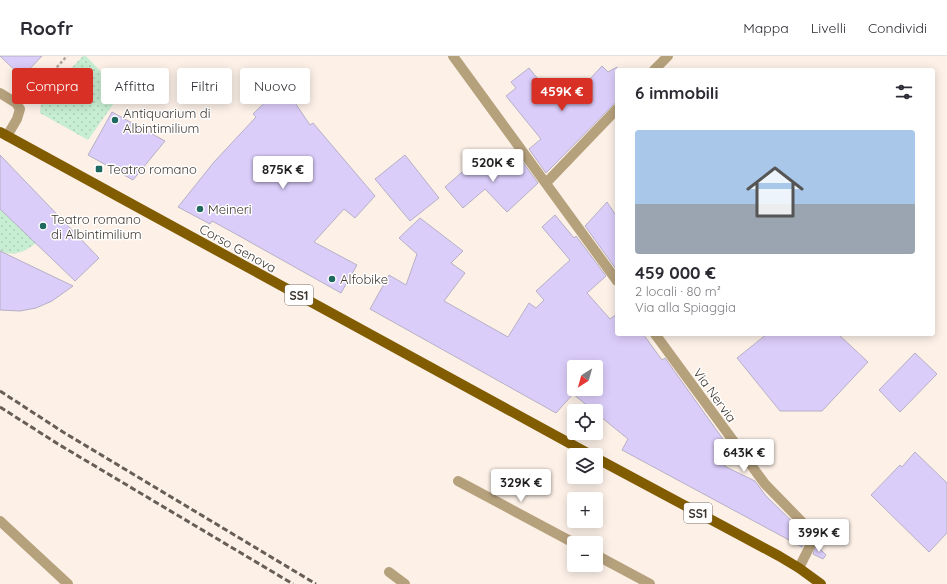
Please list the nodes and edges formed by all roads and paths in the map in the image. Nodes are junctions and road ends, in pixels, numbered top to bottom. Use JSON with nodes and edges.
{"nodes":[{"id":1,"x":67,"y":56,"type":"edge"},
{"id":2,"x":453,"y":56,"type":"edge"},
{"id":3,"x":668,"y":56,"type":"edge"},
{"id":4,"x":656,"y":68,"type":"edge"},
{"id":5,"x":0,"y":93,"type":"edge"},
{"id":6,"x":20,"y":109,"type":"junction"},
{"id":7,"x":615,"y":111,"type":"edge"},
{"id":8,"x":4,"y":134,"type":"edge"},
{"id":9,"x":546,"y":183,"type":"junction"},
{"id":10,"x":615,"y":278,"type":"edge"},
{"id":11,"x":656,"y":336,"type":"edge"},
{"id":12,"x":578,"y":448,"type":"edge"},
{"id":13,"x":603,"y":462,"type":"edge"},
{"id":14,"x":458,"y":481,"type":"dead end"},
{"id":15,"x":0,"y":520,"type":"edge"},
{"id":16,"x":567,"y":540,"type":"edge"},
{"id":17,"x":603,"y":559,"type":"edge"},
{"id":18,"x":799,"y":568,"type":"junction"},
{"id":19,"x":389,"y":572,"type":"dead end"},
{"id":20,"x":68,"y":584,"type":"edge"},
{"id":21,"x":405,"y":584,"type":"edge"},
{"id":22,"x":650,"y":584,"type":"edge"},
{"id":23,"x":821,"y":584,"type":"edge"}],
"edges":[{"from":1,"to":6,"type":"path"},
{"from":2,"to":9,"type":"street"},
{"from":3,"to":4,"type":"street"},
{"from":5,"to":6,"type":"street"},
{"from":6,"to":8,"type":"street"},
{"from":7,"to":9,"type":"street"},
{"from":8,"to":12,"type":"main road","name":"Corso Genova","number":"SS1"},
{"from":9,"to":10,"type":"street"},
{"from":11,"to":18,"type":"street","name":"Via Nervia"},
{"from":13,"to":18,"type":"main road","number":"SS1"},
{"from":14,"to":16,"type":"street"},
{"from":15,"to":20,"type":"street"},
{"from":17,"to":22,"type":"street"},
{"from":18,"to":23,"type":"main road","number":"SS1"},
{"from":19,"to":21,"type":"street"}]}
